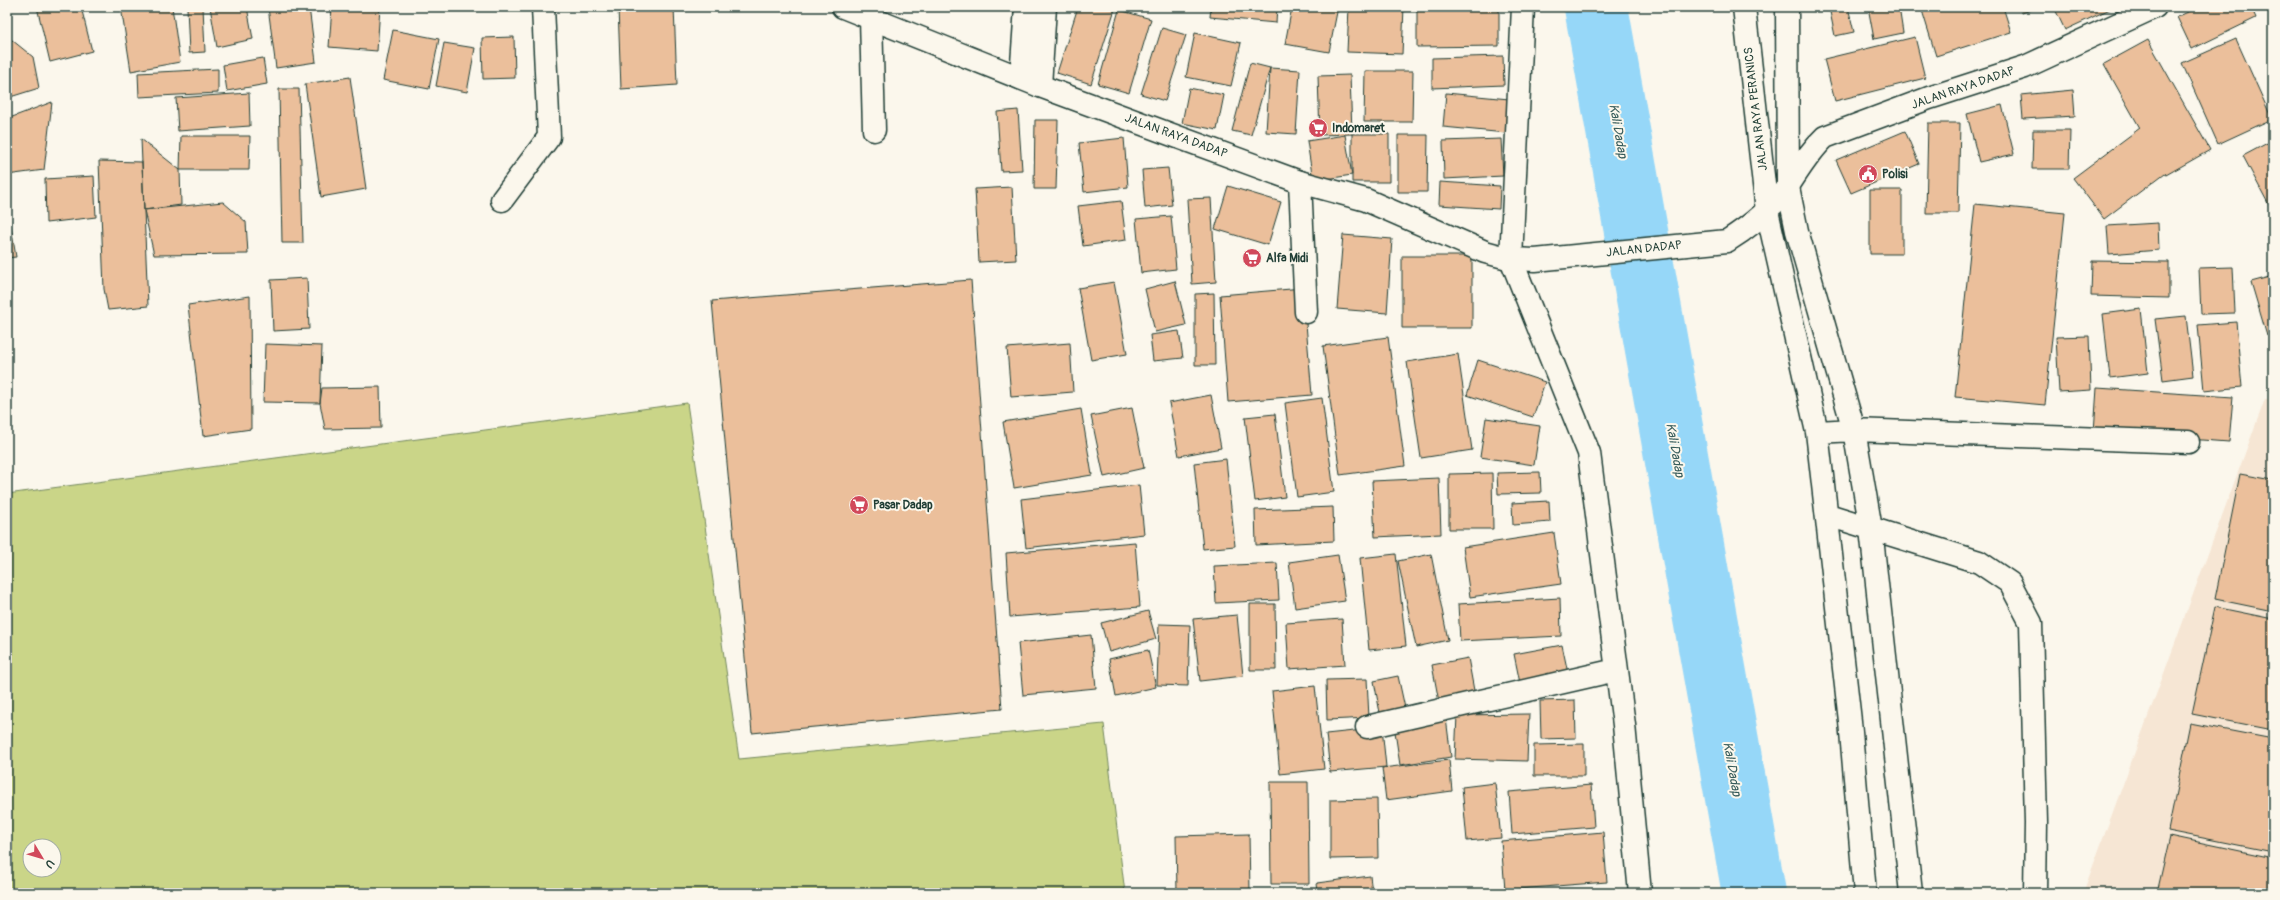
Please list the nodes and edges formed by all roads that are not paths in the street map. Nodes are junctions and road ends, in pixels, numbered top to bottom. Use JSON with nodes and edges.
{"nodes":[{"id":1,"x":543,"y":7,"type":"edge"},
{"id":2,"x":843,"y":7,"type":"edge"},
{"id":3,"x":1026,"y":7,"type":"edge"},
{"id":4,"x":1045,"y":7,"type":"edge"},
{"id":5,"x":1523,"y":7,"type":"edge"},
{"id":6,"x":1744,"y":7,"type":"edge"},
{"id":7,"x":1787,"y":7,"type":"edge"},
{"id":8,"x":2156,"y":7,"type":"edge"},
{"id":9,"x":871,"y":18,"type":"junction"},
{"id":10,"x":1030,"y":82,"type":"junction"},
{"id":11,"x":874,"y":130,"type":"dead end"},
{"id":12,"x":1300,"y":182,"type":"junction"},
{"id":13,"x":1788,"y":187,"type":"junction"},
{"id":14,"x":502,"y":200,"type":"dead end"},
{"id":15,"x":1767,"y":211,"type":"junction"},
{"id":16,"x":1511,"y":259,"type":"junction"},
{"id":17,"x":1306,"y":312,"type":"dead end"},
{"id":18,"x":1854,"y":430,"type":"junction"},
{"id":19,"x":1817,"y":432,"type":"junction"},
{"id":20,"x":2188,"y":442,"type":"dead end"},
{"id":21,"x":1828,"y":515,"type":"junction"},
{"id":22,"x":1871,"y":529,"type":"junction"},
{"id":23,"x":1616,"y":670,"type":"junction"},
{"id":24,"x":1367,"y":728,"type":"dead end"},
{"id":25,"x":1640,"y":893,"type":"edge"},
{"id":26,"x":1865,"y":893,"type":"edge"},
{"id":27,"x":1911,"y":893,"type":"edge"},
{"id":28,"x":2035,"y":893,"type":"edge"}],
"edges":[{"from":1,"to":14,"type":"street"},
{"from":2,"to":9,"type":"street","name":"JALAN RAYA DADAP"},
{"from":3,"to":10,"type":"street"},
{"from":4,"to":10,"type":"street"},
{"from":5,"to":16,"type":"street"},
{"from":6,"to":15,"type":"street","name":"JALAN RAYA PERANICS"},
{"from":7,"to":13,"type":"street","name":"JALAN RAYA PERANICS"},
{"from":8,"to":13,"type":"street","name":"JALAN RAYA DADAP"},
{"from":9,"to":10,"type":"street","name":"JALAN RAYA DADAP"},
{"from":9,"to":11,"type":"street"},
{"from":10,"to":12,"type":"street","name":"JALAN RAYA DADAP"},
{"from":12,"to":16,"type":"street","name":"JALAN RAYA DADAP"},
{"from":12,"to":17,"type":"street"},
{"from":13,"to":15,"type":"street","name":"JALAN RAYA DADAP"},
{"from":13,"to":18,"type":"street","name":"JALAN RAYA PERANICS"},
{"from":15,"to":16,"type":"street","name":"JALAN DADAP"},
{"from":15,"to":19,"type":"street","name":"JALAN RAYA PERANICS"},
{"from":16,"to":23,"type":"street"},
{"from":18,"to":19,"type":"street"},
{"from":18,"to":20,"type":"street"},
{"from":18,"to":22,"type":"street","name":"JALAN RAYA PERANICS"},
{"from":19,"to":21,"type":"street","name":"JALAN RAYA PERANICS"},
{"from":21,"to":22,"type":"street"},
{"from":21,"to":26,"type":"street","name":"JALAN RAYA PERANICS"},
{"from":22,"to":27,"type":"street","name":"JALAN RAYA PERANICS"},
{"from":22,"to":28,"type":"street"},
{"from":23,"to":24,"type":"street"},
{"from":23,"to":25,"type":"street"}]}
